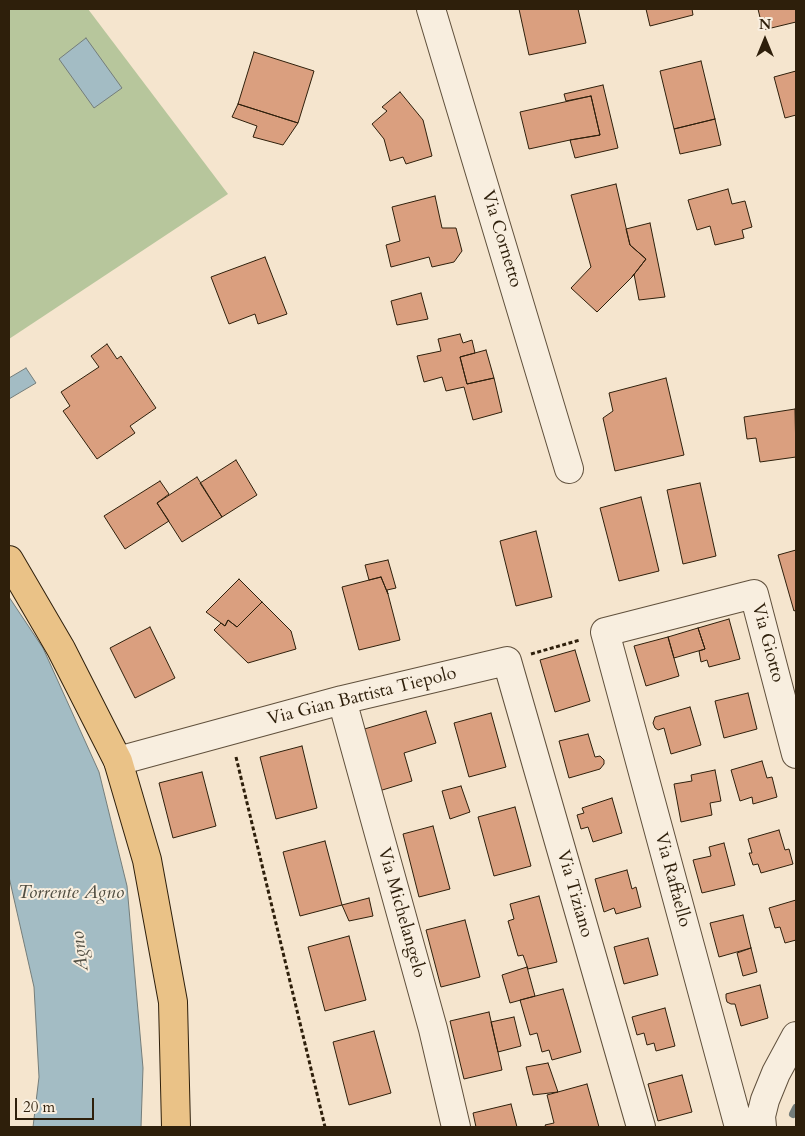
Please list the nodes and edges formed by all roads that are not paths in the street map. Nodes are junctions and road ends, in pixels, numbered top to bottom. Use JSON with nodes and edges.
{"nodes":[{"id":1,"x":431,"y":9,"type":"edge"},
{"id":2,"x":569,"y":469,"type":"dead end"},
{"id":3,"x":9,"y":560,"type":"edge"},
{"id":4,"x":605,"y":632,"type":"joint"},
{"id":5,"x":507,"y":661,"type":"joint"},
{"id":6,"x":342,"y":700,"type":"junction"},
{"id":7,"x":796,"y":754,"type":"edge"},
{"id":8,"x":118,"y":761,"type":"junction"},
{"id":9,"x":796,"y":1036,"type":"edge"},
{"id":10,"x":176,"y":1127,"type":"edge"},
{"id":11,"x":456,"y":1127,"type":"edge"},
{"id":12,"x":641,"y":1127,"type":"edge"},
{"id":13,"x":739,"y":1127,"type":"edge"},
{"id":14,"x":762,"y":1127,"type":"edge"}],
"edges":[{"from":1,"to":2,"type":"street","name":"Via Cornetto"},
{"from":3,"to":8,"type":"main road"},
{"from":4,"to":7,"type":"street","name":"Via Giotto"},
{"from":4,"to":13,"type":"street","name":"Via Raffaello"},
{"from":5,"to":6,"type":"street","name":"Via Gian Battista Tiepolo"},
{"from":5,"to":12,"type":"street","name":"Via Tiziano"},
{"from":6,"to":8,"type":"street","name":"Via Gian Battista Tiepolo"},
{"from":6,"to":11,"type":"street","name":"Via Michelangelo"},
{"from":8,"to":10,"type":"main road"},
{"from":9,"to":14,"type":"street"}]}
